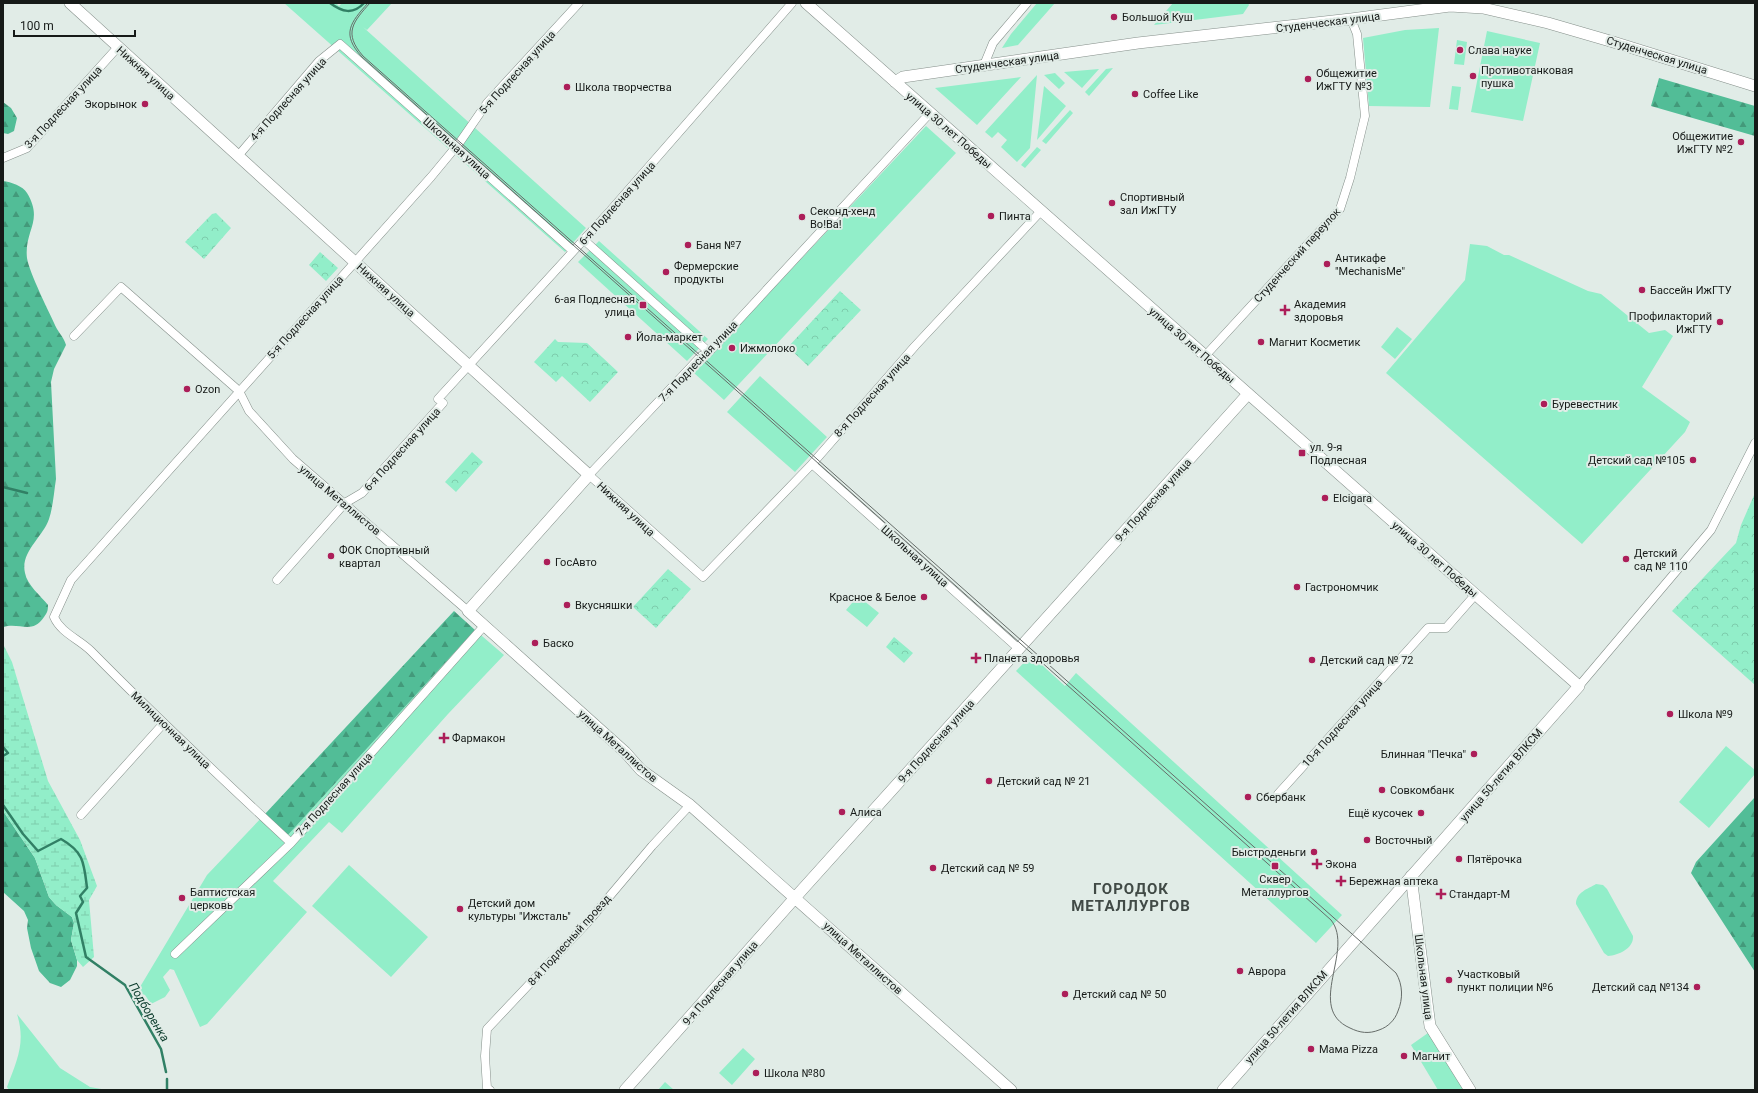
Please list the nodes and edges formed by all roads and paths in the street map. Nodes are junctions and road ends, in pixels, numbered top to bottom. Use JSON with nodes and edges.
{"nodes":[{"id":1,"x":70,"y":3,"type":"edge"},
{"id":2,"x":579,"y":3,"type":"edge"},
{"id":3,"x":792,"y":3,"type":"edge"},
{"id":4,"x":806,"y":3,"type":"edge"},
{"id":5,"x":1027,"y":3,"type":"edge"},
{"id":6,"x":1351,"y":20,"type":"junction"},
{"id":7,"x":340,"y":44,"type":"joint"},
{"id":8,"x":118,"y":47,"type":"junction"},
{"id":9,"x":984,"y":65,"type":"junction"},
{"id":10,"x":895,"y":82,"type":"junction"},
{"id":11,"x":1755,"y":86,"type":"edge"},
{"id":12,"x":930,"y":113,"type":"junction"},
{"id":13,"x":456,"y":147,"type":"junction"},
{"id":14,"x":238,"y":156,"type":"junction"},
{"id":15,"x":3,"y":158,"type":"edge"},
{"id":16,"x":1041,"y":211,"type":"junction"},
{"id":17,"x":584,"y":240,"type":"junction"},
{"id":18,"x":574,"y":251,"type":"junction"},
{"id":19,"x":354,"y":262,"type":"junction"},
{"id":20,"x":74,"y":336,"type":"dead end"},
{"id":21,"x":709,"y":352,"type":"junction"},
{"id":22,"x":1205,"y":356,"type":"junction"},
{"id":23,"x":469,"y":366,"type":"junction"},
{"id":24,"x":239,"y":391,"type":"junction"},
{"id":25,"x":1248,"y":394,"type":"junction"},
{"id":26,"x":1755,"y":443,"type":"edge"},
{"id":27,"x":812,"y":464,"type":"junction"},
{"id":28,"x":588,"y":474,"type":"junction"},
{"id":29,"x":345,"y":503,"type":"junction"},
{"id":30,"x":703,"y":578,"type":"joint"},
{"id":31,"x":277,"y":580,"type":"dead end"},
{"id":32,"x":1475,"y":595,"type":"junction"},
{"id":33,"x":468,"y":611,"type":"junction"},
{"id":34,"x":54,"y":617,"type":"joint"},
{"id":35,"x":484,"y":626,"type":"junction"},
{"id":36,"x":1019,"y":649,"type":"junction"},
{"id":37,"x":1579,"y":686,"type":"junction"},
{"id":38,"x":163,"y":724,"type":"junction"},
{"id":39,"x":1278,"y":794,"type":"dead end"},
{"id":40,"x":690,"y":805,"type":"junction"},
{"id":41,"x":81,"y":815,"type":"dead end"},
{"id":42,"x":291,"y":843,"type":"junction"},
{"id":43,"x":1411,"y":876,"type":"junction"},
{"id":44,"x":794,"y":898,"type":"junction"},
{"id":45,"x":175,"y":954,"type":"dead end"},
{"id":46,"x":489,"y":1089,"type":"edge"},
{"id":47,"x":625,"y":1090,"type":"edge"},
{"id":48,"x":1011,"y":1090,"type":"edge"},
{"id":49,"x":1223,"y":1090,"type":"edge"},
{"id":50,"x":1470,"y":1090,"type":"edge"}],
"edges":[{"from":1,"to":8,"type":"street","name":"Нижняя улица"},
{"from":2,"to":13,"type":"street","name":"5-я Подлесная улица"},
{"from":3,"to":17,"type":"street","name":"6-я Подлесная улица"},
{"from":4,"to":10,"type":"street","name":"улица 30 лет Победы"},
{"from":5,"to":9,"type":"street"},
{"from":6,"to":9,"type":"street","name":"Студенческая улица"},
{"from":6,"to":11,"type":"street","name":"Студенческая улица"},
{"from":6,"to":22,"type":"street","name":"Студенческий переулок"},
{"from":7,"to":13,"type":"street","name":"Школьная улица"},
{"from":7,"to":14,"type":"street","name":"4-я Подлесная улица"},
{"from":8,"to":14,"type":"street","name":"Нижняя улица"},
{"from":8,"to":15,"type":"street","name":"3-я Подлесная улица"},
{"from":9,"to":10,"type":"street","name":"Студенческая улица"},
{"from":10,"to":12,"type":"street","name":"улица 30 лет Победы"},
{"from":12,"to":16,"type":"street","name":"улица 30 лет Победы"},
{"from":12,"to":21,"type":"street","name":"7-я Подлесная улица"},
{"from":13,"to":18,"type":"street","name":"Школьная улица"},
{"from":13,"to":19,"type":"street","name":"5-я Подлесная улица"},
{"from":14,"to":19,"type":"street","name":"Нижняя улица"},
{"from":16,"to":22,"type":"street","name":"улица 30 лет Победы"},
{"from":16,"to":27,"type":"street","name":"8-я Подлесная улица"},
{"from":17,"to":18,"type":"street","name":"6-я Подлесная улица"},
{"from":17,"to":21,"type":"street"},
{"from":18,"to":23,"type":"street","name":"6-я Подлесная улица"},
{"from":19,"to":23,"type":"street","name":"Нижняя улица"},
{"from":19,"to":24,"type":"street","name":"5-я Подлесная улица"},
{"from":20,"to":24,"type":"street"},
{"from":21,"to":28,"type":"street","name":"7-я Подлесная улица"},
{"from":22,"to":25,"type":"street","name":"улица 30 лет Победы"},
{"from":23,"to":28,"type":"street","name":"Нижняя улица"},
{"from":23,"to":29,"type":"street","name":"6-я Подлесная улица"},
{"from":24,"to":29,"type":"street","name":"улица Металлистов"},
{"from":24,"to":34,"type":"street","name":"5-я Подлесная улица"},
{"from":25,"to":32,"type":"street","name":"улица 30 лет Победы"},
{"from":25,"to":36,"type":"street","name":"9-я Подлесная улица"},
{"from":26,"to":37,"type":"street","name":"улица 50-летия ВЛКСМ"},
{"from":27,"to":30,"type":"street","name":"8-я Подлесная улица"},
{"from":27,"to":36,"type":"street","name":"Школьная улица"},
{"from":28,"to":30,"type":"street","name":"Нижняя улица"},
{"from":28,"to":33,"type":"street","name":"7-я Подлесная улица"},
{"from":29,"to":31,"type":"street","name":"6-я Подлесная улица"},
{"from":29,"to":33,"type":"street","name":"улица Металлистов"},
{"from":32,"to":37,"type":"street","name":"улица 30 лет Победы"},
{"from":32,"to":39,"type":"street","name":"10-я Подлесная улица"},
{"from":33,"to":35,"type":"street","name":"улица Металлистов"},
{"from":34,"to":38,"type":"street","name":"Милиционная улица"},
{"from":35,"to":40,"type":"street","name":"улица Металлистов"},
{"from":35,"to":42,"type":"street","name":"7-я Подлесная улица"},
{"from":36,"to":44,"type":"street","name":"9-я Подлесная улица"},
{"from":37,"to":43,"type":"street","name":"улица 50-летия ВЛКСМ"},
{"from":38,"to":41,"type":"street"},
{"from":38,"to":42,"type":"street","name":"Милиционная улица"},
{"from":40,"to":44,"type":"street","name":"улица Металлистов"},
{"from":40,"to":46,"type":"street","name":"8-й Подлесный проезд"},
{"from":42,"to":45,"type":"street","name":"7-я Подлесная улица"},
{"from":43,"to":49,"type":"street","name":"улица 50-летия ВЛКСМ"},
{"from":43,"to":50,"type":"street","name":"Школьная улица"},
{"from":44,"to":47,"type":"street","name":"9-я Подлесная улица"},
{"from":44,"to":48,"type":"street","name":"улица Металлистов"}]}
